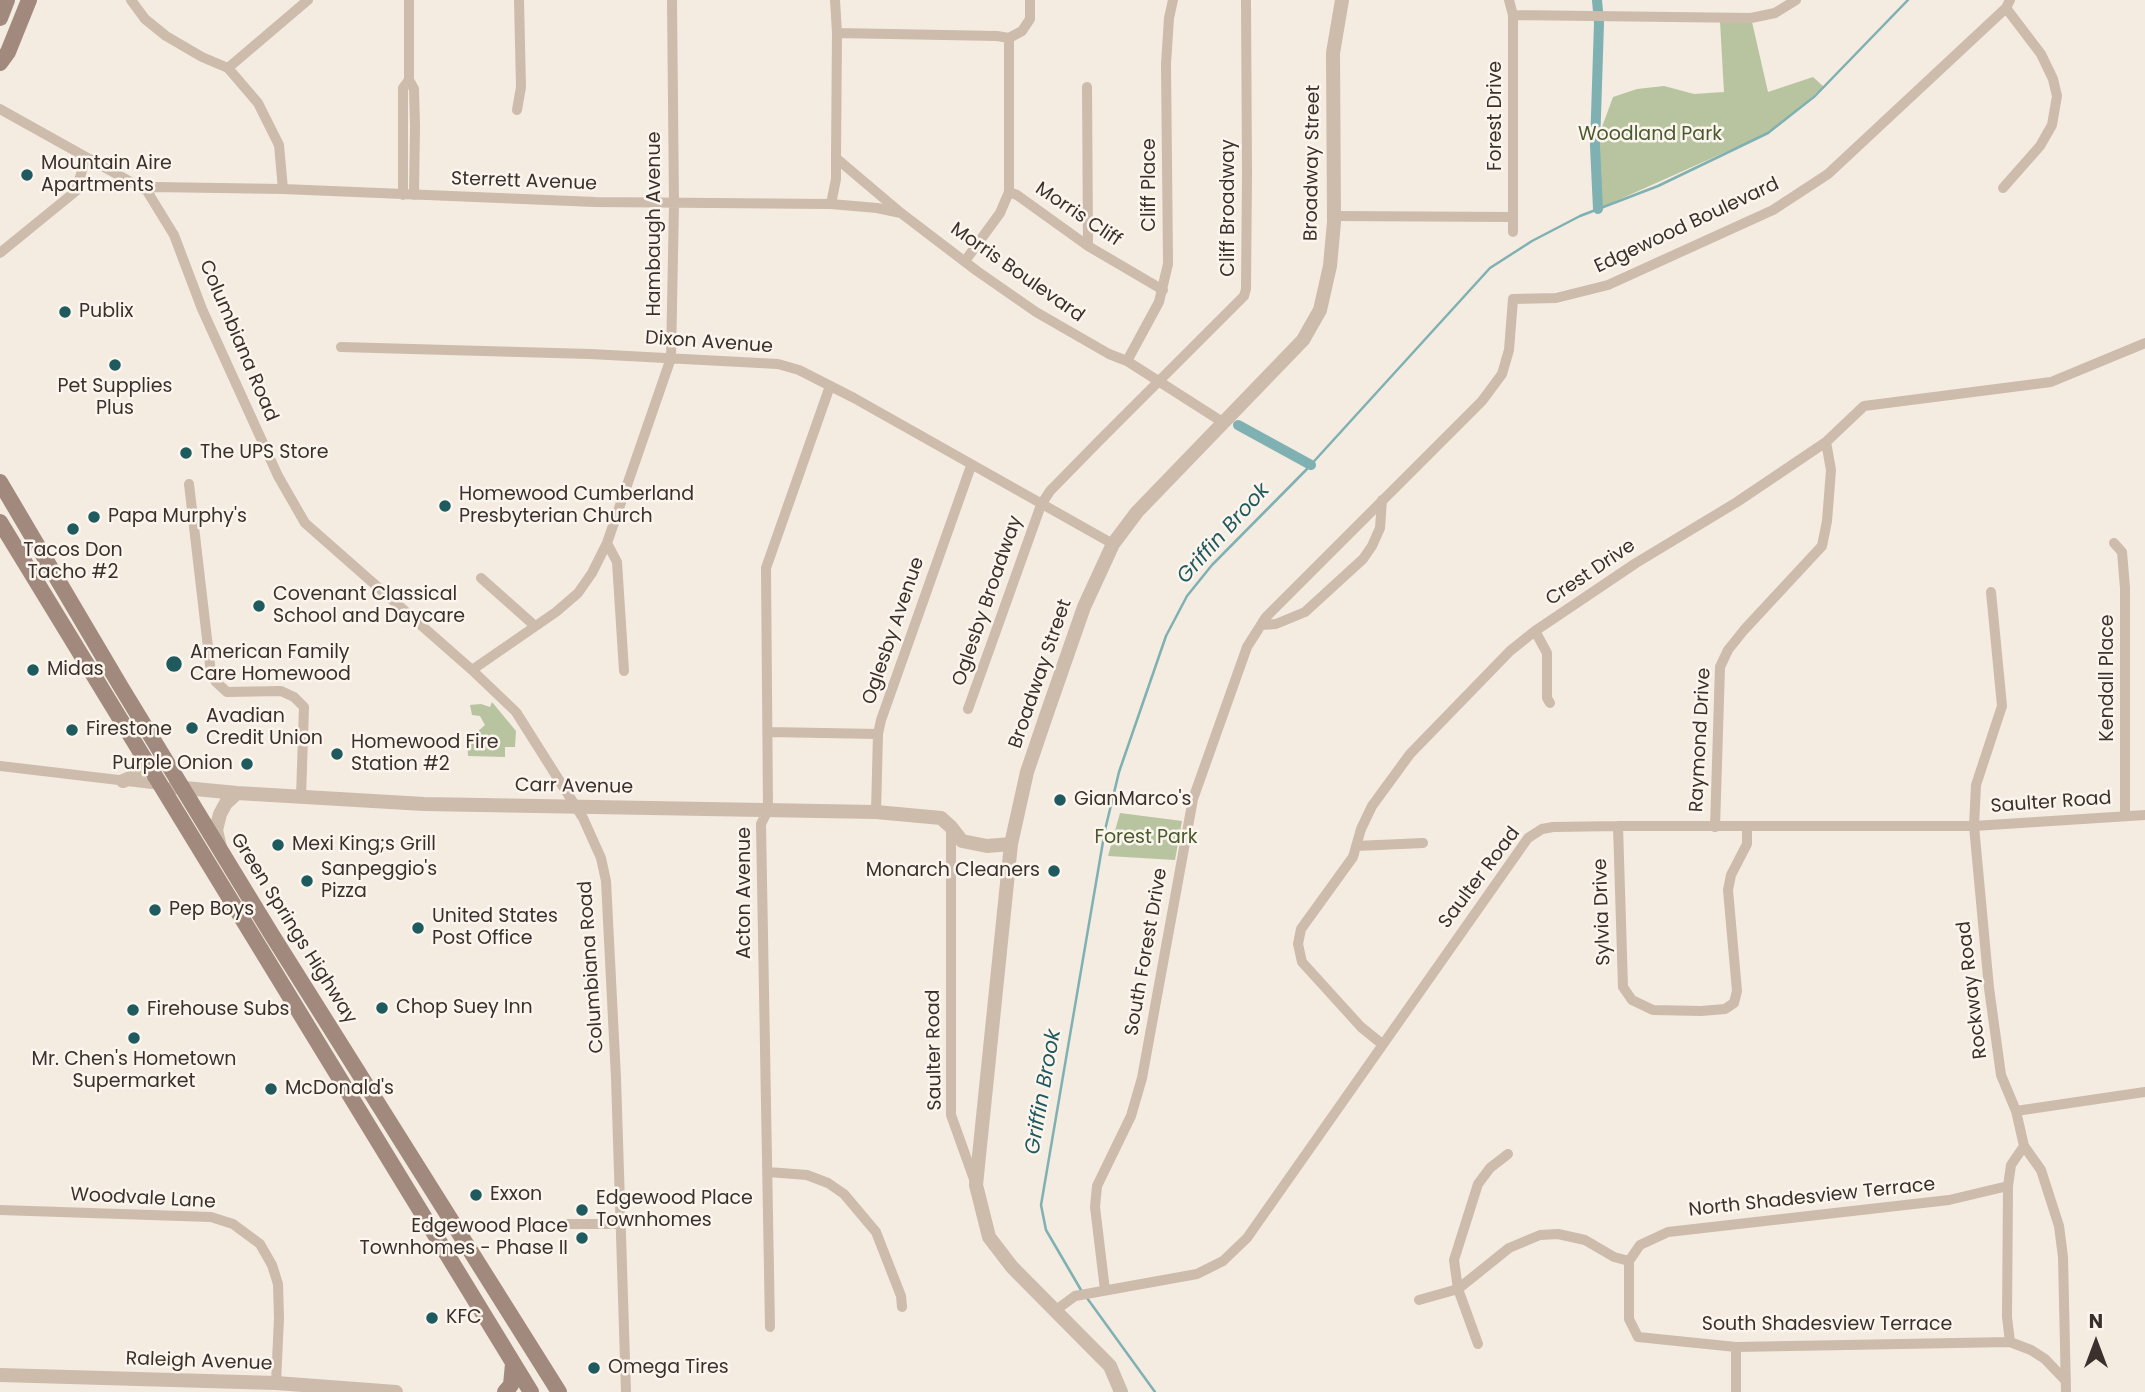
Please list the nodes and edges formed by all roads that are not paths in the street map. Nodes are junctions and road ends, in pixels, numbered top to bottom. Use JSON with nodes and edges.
{"nodes":[{"id":1,"x":7,"y":0,"type":"edge"},
{"id":2,"x":29,"y":0,"type":"edge"},
{"id":3,"x":131,"y":0,"type":"edge"},
{"id":4,"x":308,"y":0,"type":"edge"},
{"id":5,"x":409,"y":0,"type":"edge"},
{"id":6,"x":519,"y":0,"type":"edge"},
{"id":7,"x":672,"y":0,"type":"edge"},
{"id":8,"x":835,"y":0,"type":"edge"},
{"id":9,"x":1030,"y":0,"type":"edge"},
{"id":10,"x":1173,"y":0,"type":"edge"},
{"id":11,"x":1246,"y":0,"type":"edge"},
{"id":12,"x":1342,"y":0,"type":"edge"},
{"id":13,"x":1509,"y":0,"type":"edge"},
{"id":14,"x":1796,"y":0,"type":"edge"},
{"id":15,"x":2008,"y":4,"type":"edge"},
{"id":16,"x":1513,"y":15,"type":"junction"},
{"id":17,"x":0,"y":18,"type":"edge"},
{"id":18,"x":837,"y":33,"type":"junction"},
{"id":19,"x":1009,"y":38,"type":"junction"},
{"id":20,"x":4,"y":57,"type":"edge"},
{"id":21,"x":228,"y":68,"type":"junction"},
{"id":22,"x":1087,"y":87,"type":"dead end"},
{"id":23,"x":0,"y":109,"type":"edge"},
{"id":24,"x":517,"y":110,"type":"dead end"},
{"id":25,"x":86,"y":157,"type":"junction"},
{"id":26,"x":836,"y":158,"type":"junction"},
{"id":27,"x":2003,"y":188,"type":"dead end"},
{"id":28,"x":283,"y":189,"type":"junction"},
{"id":29,"x":147,"y":191,"type":"junction"},
{"id":30,"x":1009,"y":192,"type":"junction"},
{"id":31,"x":409,"y":195,"type":"junction"},
{"id":32,"x":674,"y":204,"type":"junction"},
{"id":33,"x":831,"y":204,"type":"junction"},
{"id":34,"x":901,"y":214,"type":"junction"},
{"id":35,"x":1334,"y":216,"type":"junction"},
{"id":36,"x":1513,"y":216,"type":"junction"},
{"id":37,"x":1513,"y":232,"type":"dead end"},
{"id":38,"x":1088,"y":246,"type":"junction"},
{"id":39,"x":0,"y":253,"type":"edge"},
{"id":40,"x":965,"y":261,"type":"junction"},
{"id":41,"x":1163,"y":290,"type":"junction"},
{"id":42,"x":1513,"y":299,"type":"joint"},
{"id":43,"x":2145,"y":343,"type":"edge"},
{"id":44,"x":341,"y":347,"type":"dead end"},
{"id":45,"x":671,"y":358,"type":"junction"},
{"id":46,"x":1127,"y":360,"type":"junction"},
{"id":47,"x":1159,"y":380,"type":"junction"},
{"id":48,"x":830,"y":386,"type":"junction"},
{"id":49,"x":1224,"y":423,"type":"junction"},
{"id":50,"x":1826,"y":442,"type":"junction"},
{"id":51,"x":971,"y":466,"type":"junction"},
{"id":52,"x":0,"y":482,"type":"edge"},
{"id":53,"x":188,"y":484,"type":"dead end"},
{"id":54,"x":1382,"y":500,"type":"junction"},
{"id":55,"x":1041,"y":505,"type":"junction"},
{"id":56,"x":0,"y":522,"type":"edge"},
{"id":57,"x":607,"y":543,"type":"junction"},
{"id":58,"x":2114,"y":543,"type":"dead end"},
{"id":59,"x":1113,"y":544,"type":"junction"},
{"id":60,"x":481,"y":578,"type":"dead end"},
{"id":61,"x":1991,"y":592,"type":"dead end"},
{"id":62,"x":1261,"y":625,"type":"junction"},
{"id":63,"x":535,"y":626,"type":"junction"},
{"id":64,"x":1535,"y":631,"type":"junction"},
{"id":65,"x":472,"y":670,"type":"junction"},
{"id":66,"x":624,"y":671,"type":"dead end"},
{"id":67,"x":1550,"y":703,"type":"dead end"},
{"id":68,"x":968,"y":709,"type":"dead end"},
{"id":69,"x":768,"y":732,"type":"junction"},
{"id":70,"x":878,"y":734,"type":"junction"},
{"id":71,"x":138,"y":746,"type":"junction"},
{"id":72,"x":0,"y":766,"type":"edge"},
{"id":73,"x":123,"y":781,"type":"junction"},
{"id":74,"x":161,"y":785,"type":"junction"},
{"id":75,"x":181,"y":788,"type":"junction"},
{"id":76,"x":237,"y":793,"type":"junction"},
{"id":77,"x":301,"y":797,"type":"junction"},
{"id":78,"x":576,"y":806,"type":"junction"},
{"id":79,"x":768,"y":810,"type":"junction"},
{"id":80,"x":876,"y":812,"type":"junction"},
{"id":81,"x":2145,"y":815,"type":"edge"},
{"id":82,"x":2125,"y":816,"type":"junction"},
{"id":83,"x":1618,"y":826,"type":"junction"},
{"id":84,"x":1974,"y":826,"type":"junction"},
{"id":85,"x":951,"y":827,"type":"junction"},
{"id":86,"x":1715,"y":827,"type":"junction"},
{"id":87,"x":1747,"y":827,"type":"junction"},
{"id":88,"x":1423,"y":843,"type":"dead end"},
{"id":89,"x":1011,"y":844,"type":"junction"},
{"id":90,"x":1356,"y":846,"type":"junction"},
{"id":91,"x":222,"y":855,"type":"junction"},
{"id":92,"x":1382,"y":1044,"type":"junction"},
{"id":93,"x":2145,"y":1092,"type":"edge"},
{"id":94,"x":2016,"y":1111,"type":"junction"},
{"id":95,"x":2024,"y":1146,"type":"junction"},
{"id":96,"x":1508,"y":1154,"type":"dead end"},
{"id":97,"x":768,"y":1172,"type":"junction"},
{"id":98,"x":976,"y":1185,"type":"junction"},
{"id":99,"x":2008,"y":1186,"type":"junction"},
{"id":100,"x":0,"y":1210,"type":"edge"},
{"id":101,"x":568,"y":1224,"type":"dead end"},
{"id":102,"x":621,"y":1224,"type":"junction"},
{"id":103,"x":1629,"y":1261,"type":"junction"},
{"id":104,"x":1458,"y":1289,"type":"junction"},
{"id":105,"x":1100,"y":1291,"type":"junction"},
{"id":106,"x":1419,"y":1300,"type":"dead end"},
{"id":107,"x":902,"y":1307,"type":"dead end"},
{"id":108,"x":1056,"y":1310,"type":"junction"},
{"id":109,"x":770,"y":1327,"type":"dead end"},
{"id":110,"x":2010,"y":1342,"type":"junction"},
{"id":111,"x":1478,"y":1344,"type":"dead end"},
{"id":112,"x":1736,"y":1346,"type":"junction"},
{"id":113,"x":513,"y":1364,"type":"junction"},
{"id":114,"x":0,"y":1375,"type":"edge"},
{"id":115,"x":276,"y":1383,"type":"junction"},
{"id":116,"x":2066,"y":1386,"type":"edge"},
{"id":117,"x":242,"y":1387,"type":"edge"},
{"id":118,"x":396,"y":1392,"type":"edge"},
{"id":119,"x":505,"y":1392,"type":"edge"},
{"id":120,"x":531,"y":1392,"type":"edge"},
{"id":121,"x":559,"y":1392,"type":"edge"},
{"id":122,"x":626,"y":1392,"type":"edge"},
{"id":123,"x":1121,"y":1392,"type":"edge"},
{"id":124,"x":1736,"y":1392,"type":"edge"}],
"edges":[{"from":1,"to":17,"type":"main road"},
{"from":2,"to":20,"type":"main road"},
{"from":3,"to":21,"type":"street"},
{"from":4,"to":21,"type":"street"},
{"from":5,"to":31,"type":"street"},
{"from":6,"to":24,"type":"street"},
{"from":7,"to":32,"type":"street","name":"Hambaugh Avenue"},
{"from":8,"to":18,"type":"street"},
{"from":9,"to":19,"type":"street"},
{"from":10,"to":41,"type":"street","name":"Cliff Place"},
{"from":11,"to":47,"type":"street","name":"Cliff Broadway"},
{"from":12,"to":35,"type":"street","name":"Broadway Street"},
{"from":13,"to":16,"type":"street","name":"Forest Drive"},
{"from":14,"to":16,"type":"street"},
{"from":15,"to":27,"type":"street"},
{"from":15,"to":42,"type":"street","name":"Edgewood Boulevard"},
{"from":16,"to":36,"type":"street","name":"Forest Drive"},
{"from":18,"to":19,"type":"street"},
{"from":18,"to":26,"type":"street"},
{"from":19,"to":30,"type":"street"},
{"from":21,"to":28,"type":"street"},
{"from":22,"to":38,"type":"street"},
{"from":23,"to":25,"type":"street","name":"Columbiana Road"},
{"from":25,"to":29,"type":"street","name":"Columbiana Road"},
{"from":25,"to":39,"type":"street"},
{"from":26,"to":33,"type":"street"},
{"from":26,"to":34,"type":"street","name":"Morris Boulevard"},
{"from":28,"to":29,"type":"street","name":"Sterrett Avenue"},
{"from":28,"to":31,"type":"street","name":"Sterrett Avenue"},
{"from":29,"to":65,"type":"street","name":"Columbiana Road"},
{"from":30,"to":38,"type":"street","name":"Morris Cliff"},
{"from":30,"to":40,"type":"street"},
{"from":31,"to":32,"type":"street","name":"Sterrett Avenue"},
{"from":32,"to":33,"type":"street","name":"Sterrett Avenue"},
{"from":32,"to":45,"type":"street","name":"Hambaugh Avenue"},
{"from":33,"to":34,"type":"street","name":"Sterrett Avenue"},
{"from":34,"to":40,"type":"street","name":"Morris Boulevard"},
{"from":35,"to":36,"type":"street"},
{"from":35,"to":49,"type":"street","name":"Broadway Street"},
{"from":36,"to":37,"type":"street","name":"Forest Drive"},
{"from":38,"to":41,"type":"street","name":"Morris Cliff"},
{"from":40,"to":46,"type":"street","name":"Morris Boulevard"},
{"from":41,"to":46,"type":"street","name":"Cliff Place"},
{"from":42,"to":54,"type":"street","name":"South Forest Drive"},
{"from":43,"to":50,"type":"street","name":"Crest Drive"},
{"from":44,"to":45,"type":"street","name":"Dixon Avenue"},
{"from":45,"to":48,"type":"street","name":"Dixon Avenue"},
{"from":45,"to":57,"type":"street","name":"Hambaugh Avenue"},
{"from":46,"to":47,"type":"street","name":"Morris Boulevard"},
{"from":47,"to":49,"type":"street","name":"Morris Boulevard"},
{"from":47,"to":55,"type":"street","name":"Cliff Broadway"},
{"from":48,"to":51,"type":"street","name":"Dixon Avenue"},
{"from":48,"to":69,"type":"street","name":"Acton Avenue"},
{"from":49,"to":59,"type":"street","name":"Broadway Street"},
{"from":50,"to":64,"type":"street","name":"Crest Drive"},
{"from":50,"to":86,"type":"street","name":"Raymond Drive"},
{"from":51,"to":55,"type":"street","name":"Dixon Avenue"},
{"from":51,"to":70,"type":"street","name":"Oglesby Avenue"},
{"from":52,"to":75,"type":"main road","name":"Green Springs Highway"},
{"from":53,"to":77,"type":"street"},
{"from":54,"to":62,"type":"street","name":"South Forest Drive"},
{"from":54,"to":62,"type":"street"},
{"from":55,"to":59,"type":"street","name":"Dixon Avenue"},
{"from":55,"to":68,"type":"street","name":"Oglesby Broadway"},
{"from":56,"to":71,"type":"main road","name":"Green Springs Highway"},
{"from":57,"to":63,"type":"street","name":"Hambaugh Avenue"},
{"from":57,"to":66,"type":"street"},
{"from":58,"to":82,"type":"street","name":"Kendall Place"},
{"from":59,"to":89,"type":"street","name":"Broadway Street"},
{"from":60,"to":63,"type":"street"},
{"from":61,"to":84,"type":"street","name":"Rockway Road"},
{"from":62,"to":105,"type":"street","name":"South Forest Drive"},
{"from":63,"to":65,"type":"street","name":"Hambaugh Avenue"},
{"from":64,"to":67,"type":"street"},
{"from":64,"to":90,"type":"street","name":"Crest Drive"},
{"from":65,"to":78,"type":"street","name":"Columbiana Road"},
{"from":69,"to":70,"type":"street"},
{"from":69,"to":79,"type":"street","name":"Acton Avenue"},
{"from":70,"to":80,"type":"street","name":"Oglesby Avenue"},
{"from":71,"to":73,"type":"street"},
{"from":71,"to":74,"type":"main road","name":"Green Springs Highway"},
{"from":72,"to":73,"type":"street","name":"Carr Avenue"},
{"from":73,"to":74,"type":"street","name":"Carr Avenue"},
{"from":74,"to":75,"type":"street","name":"Carr Avenue"},
{"from":74,"to":113,"type":"main road","name":"Green Springs Highway"},
{"from":75,"to":76,"type":"street","name":"Carr Avenue"},
{"from":75,"to":91,"type":"main road","name":"Green Springs Highway"},
{"from":76,"to":77,"type":"street","name":"Carr Avenue"},
{"from":76,"to":91,"type":"street"},
{"from":77,"to":78,"type":"street","name":"Carr Avenue"},
{"from":78,"to":79,"type":"street","name":"Carr Avenue"},
{"from":78,"to":102,"type":"street","name":"Columbiana Road"},
{"from":79,"to":80,"type":"street","name":"Carr Avenue"},
{"from":79,"to":97,"type":"street","name":"Acton Avenue"},
{"from":80,"to":85,"type":"street","name":"Carr Avenue"},
{"from":81,"to":82,"type":"street","name":"Saulter Road"},
{"from":82,"to":84,"type":"street","name":"Saulter Road"},
{"from":83,"to":86,"type":"street","name":"Saulter Road"},
{"from":83,"to":87,"type":"street","name":"Sylvia Drive"},
{"from":83,"to":92,"type":"street","name":"Saulter Road"},
{"from":84,"to":87,"type":"street","name":"Saulter Road"},
{"from":84,"to":94,"type":"street","name":"Rockway Road"},
{"from":85,"to":89,"type":"street","name":"Carr Avenue"},
{"from":85,"to":98,"type":"street","name":"Saulter Road"},
{"from":86,"to":87,"type":"street","name":"Saulter Road"},
{"from":88,"to":90,"type":"street"},
{"from":89,"to":98,"type":"street","name":"Broadway Street"},
{"from":90,"to":92,"type":"street","name":"Crest Drive"},
{"from":91,"to":121,"type":"main road","name":"Green Springs Highway"},
{"from":92,"to":105,"type":"street","name":"Saulter Road"},
{"from":93,"to":94,"type":"street"},
{"from":94,"to":95,"type":"street","name":"Rockway Road"},
{"from":95,"to":99,"type":"street"},
{"from":95,"to":116,"type":"street","name":"Rockway Road"},
{"from":96,"to":104,"type":"street"},
{"from":97,"to":107,"type":"street"},
{"from":97,"to":109,"type":"street","name":"Acton Avenue"},
{"from":98,"to":108,"type":"street","name":"Broadway Street"},
{"from":99,"to":103,"type":"street","name":"North Shadesview Terrace"},
{"from":99,"to":110,"type":"street"},
{"from":100,"to":115,"type":"street","name":"Woodvale Lane"},
{"from":101,"to":102,"type":"street"},
{"from":102,"to":122,"type":"street","name":"Columbiana Road"},
{"from":103,"to":104,"type":"street"},
{"from":103,"to":112,"type":"street","name":"South Shadesview Terrace"},
{"from":104,"to":106,"type":"street"},
{"from":104,"to":111,"type":"street"},
{"from":105,"to":108,"type":"street","name":"Saulter Road"},
{"from":108,"to":123,"type":"street","name":"Broadway Street"},
{"from":110,"to":112,"type":"street","name":"South Shadesview Terrace"},
{"from":110,"to":116,"type":"street","name":"Rockway Road"},
{"from":112,"to":124,"type":"street"},
{"from":113,"to":119,"type":"main road"},
{"from":113,"to":120,"type":"main road","name":"Green Springs Highway"},
{"from":114,"to":117,"type":"street","name":"Raleigh Avenue"},
{"from":115,"to":117,"type":"street","name":"Raleigh Avenue"},
{"from":115,"to":118,"type":"street","name":"Raleigh Avenue"}]}
